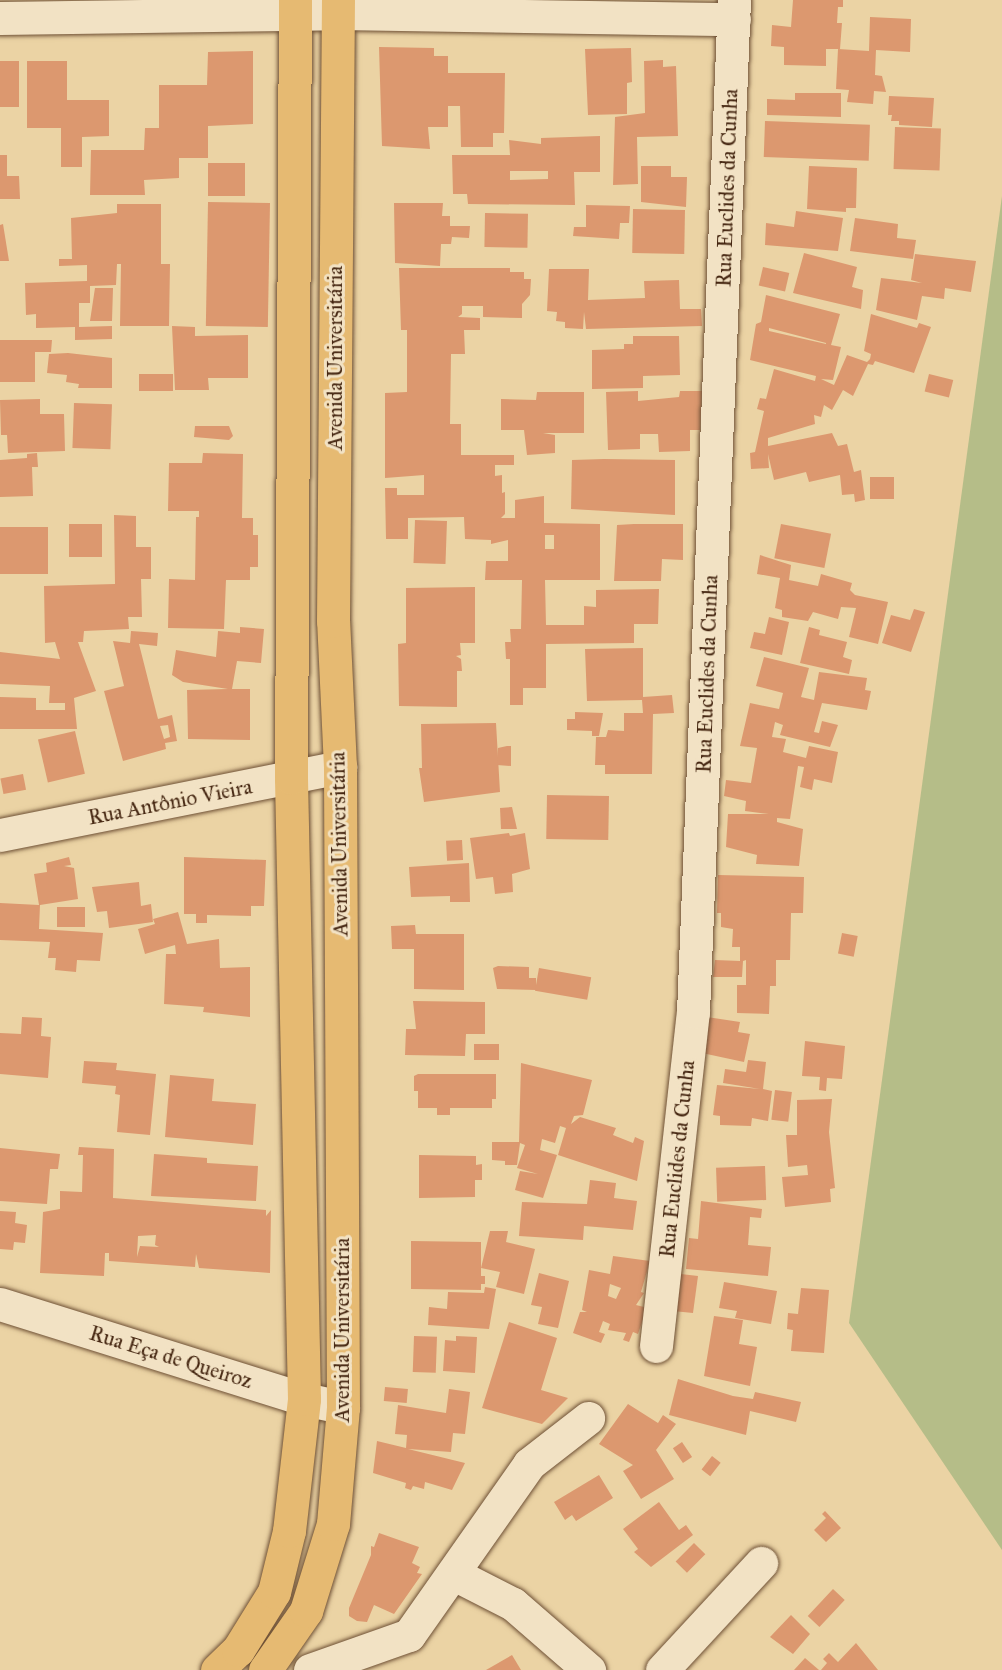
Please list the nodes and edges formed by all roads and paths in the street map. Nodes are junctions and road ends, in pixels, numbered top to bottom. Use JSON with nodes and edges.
{"nodes":[{"id":1,"x":338,"y":6,"type":"edge"},
{"id":2,"x":295,"y":7,"type":"edge"},
{"id":3,"x":734,"y":9,"type":"edge"},
{"id":4,"x":0,"y":18,"type":"edge"},
{"id":5,"x":340,"y":767,"type":"junction"},
{"id":6,"x":291,"y":778,"type":"junction"},
{"id":7,"x":0,"y":835,"type":"edge"},
{"id":8,"x":0,"y":1304,"type":"edge"},
{"id":9,"x":656,"y":1346,"type":"dead end"},
{"id":10,"x":304,"y":1399,"type":"junction"},
{"id":11,"x":343,"y":1407,"type":"junction"},
{"id":12,"x":588,"y":1418,"type":"dead end"},
{"id":13,"x":761,"y":1563,"type":"dead end"},
{"id":14,"x":454,"y":1574,"type":"junction"},
{"id":15,"x":227,"y":1660,"type":"edge"},
{"id":16,"x":265,"y":1670,"type":"edge"},
{"id":17,"x":310,"y":1670,"type":"edge"},
{"id":18,"x":589,"y":1670,"type":"edge"},
{"id":19,"x":662,"y":1670,"type":"edge"}],
"edges":[{"from":1,"to":2,"type":"street"},
{"from":1,"to":3,"type":"street"},
{"from":1,"to":5,"type":"main road","name":"Avenida Universitária"},
{"from":2,"to":4,"type":"street"},
{"from":2,"to":6,"type":"main road","name":"Avenida Universitária"},
{"from":3,"to":9,"type":"street","name":"Rua Euclides da Cunha"},
{"from":5,"to":6,"type":"street","name":"Rua Antônio Vieira"},
{"from":5,"to":11,"type":"main road","name":"Avenida Universitária"},
{"from":6,"to":7,"type":"street","name":"Rua Antônio Vieira"},
{"from":6,"to":10,"type":"main road","name":"Avenida Universitária"},
{"from":8,"to":10,"type":"street","name":"Rua Eça de Queiroz"},
{"from":10,"to":11,"type":"street","name":"Rua Eça de Queiroz"},
{"from":10,"to":15,"type":"main road","name":"Avenida Universitária"},
{"from":11,"to":16,"type":"main road","name":"Avenida Universitária"},
{"from":12,"to":14,"type":"street"},
{"from":13,"to":19,"type":"street"},
{"from":14,"to":17,"type":"street"},
{"from":14,"to":18,"type":"street"}]}
